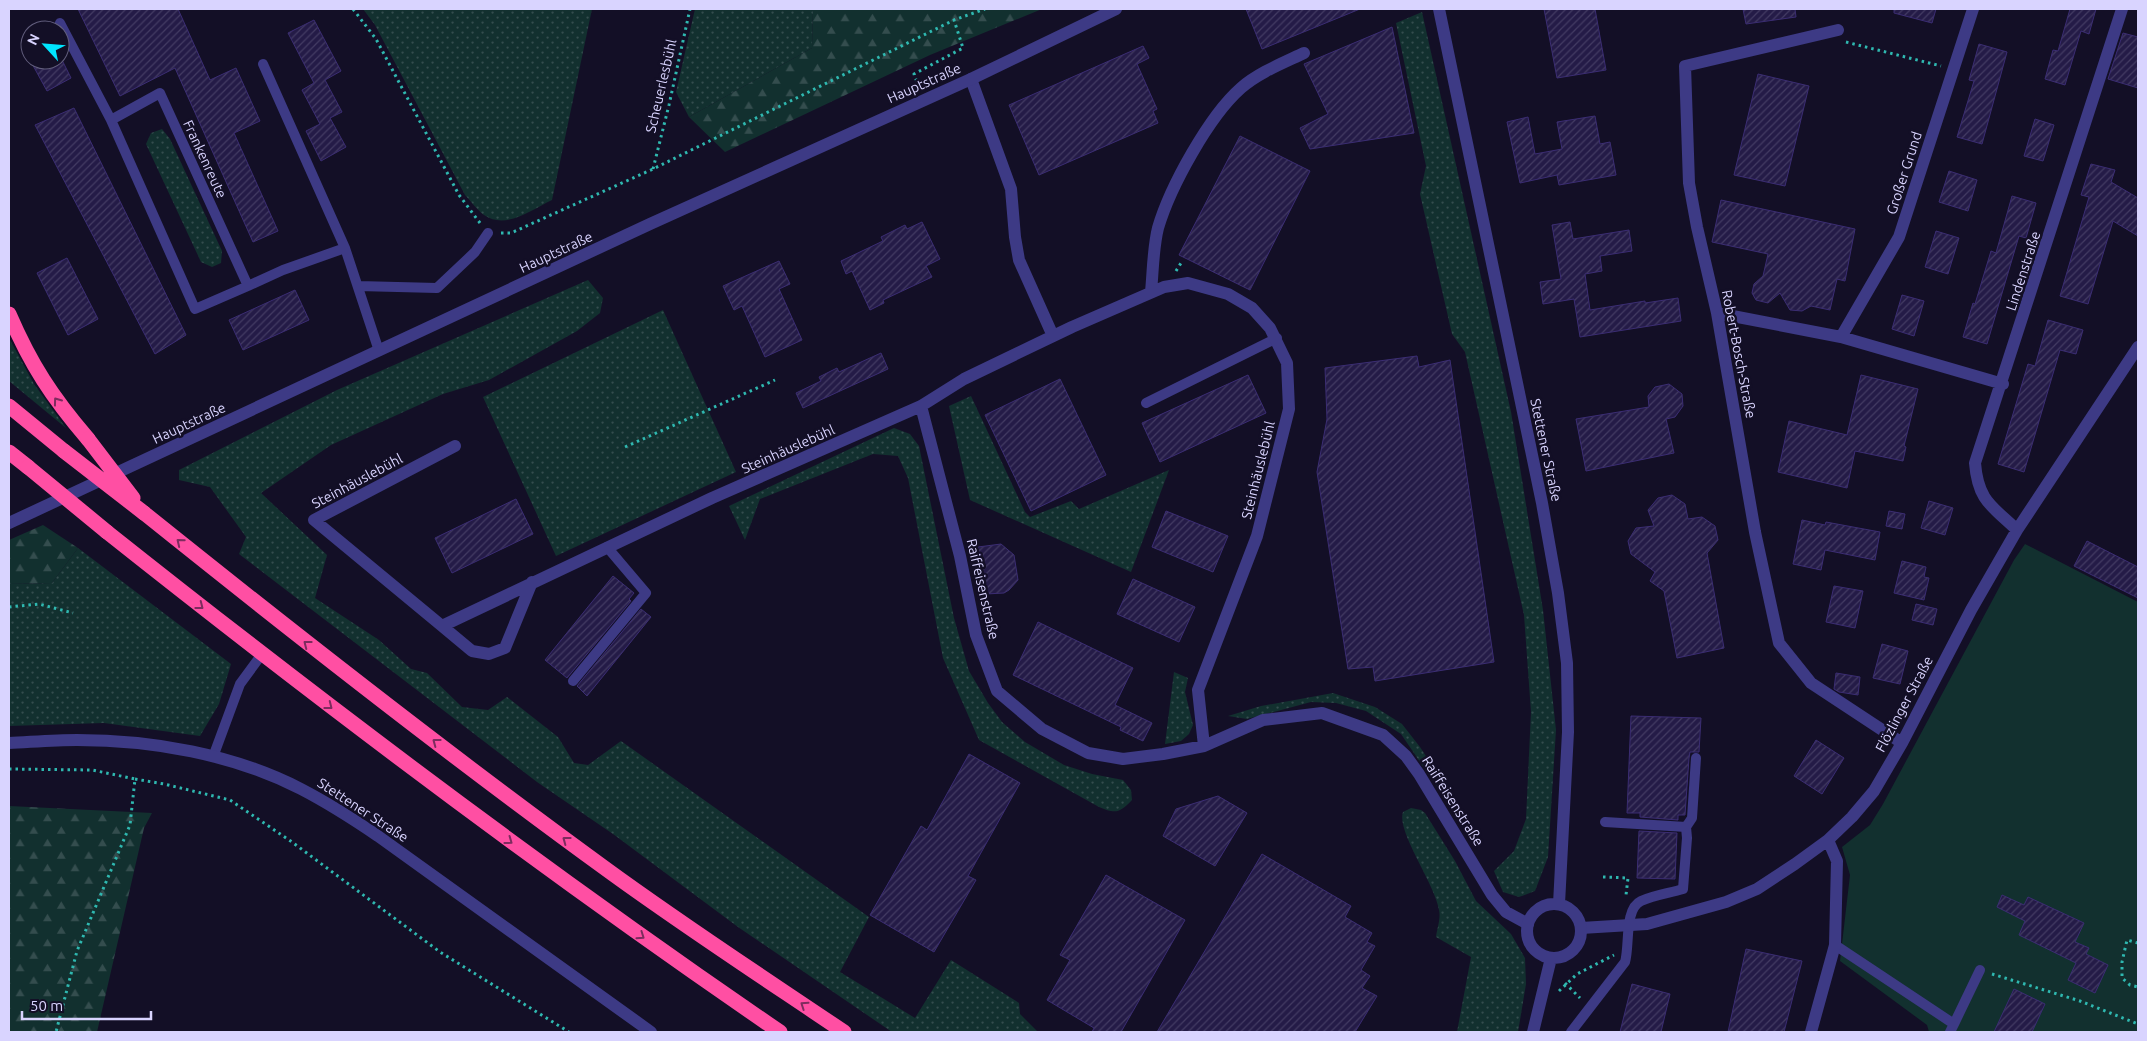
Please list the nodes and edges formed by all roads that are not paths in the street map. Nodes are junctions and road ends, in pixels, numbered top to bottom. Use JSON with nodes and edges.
{"nodes":[{"id":1,"x":1116,"y":9,"type":"edge"},
{"id":2,"x":1439,"y":9,"type":"edge"},
{"id":3,"x":1974,"y":9,"type":"edge"},
{"id":4,"x":2122,"y":9,"type":"edge"},
{"id":5,"x":1838,"y":30,"type":"dead end"},
{"id":6,"x":70,"y":42,"type":"edge"},
{"id":7,"x":1304,"y":53,"type":"dead end"},
{"id":8,"x":263,"y":64,"type":"dead end"},
{"id":9,"x":971,"y":79,"type":"junction"},
{"id":10,"x":111,"y":120,"type":"junction"},
{"id":11,"x":488,"y":233,"type":"road end"},
{"id":12,"x":344,"y":248,"type":"junction"},
{"id":13,"x":248,"y":286,"type":"junction"},
{"id":14,"x":358,"y":286,"type":"junction"},
{"id":15,"x":1151,"y":292,"type":"junction"},
{"id":16,"x":1716,"y":313,"type":"junction"},
{"id":17,"x":9,"y":314,"type":"edge"},
{"id":18,"x":1053,"y":336,"type":"junction"},
{"id":19,"x":1841,"y":337,"type":"junction"},
{"id":20,"x":1277,"y":338,"type":"junction"},
{"id":21,"x":2138,"y":347,"type":"edge"},
{"id":22,"x":379,"y":351,"type":"junction"},
{"id":23,"x":2003,"y":384,"type":"junction"},
{"id":24,"x":1146,"y":403,"type":"dead end"},
{"id":25,"x":9,"y":406,"type":"edge"},
{"id":26,"x":921,"y":406,"type":"junction"},
{"id":27,"x":455,"y":446,"type":"dead end"},
{"id":28,"x":9,"y":452,"type":"edge"},
{"id":29,"x":144,"y":513,"type":"junction"},
{"id":30,"x":9,"y":523,"type":"edge"},
{"id":31,"x":2017,"y":530,"type":"junction"},
{"id":32,"x":607,"y":547,"type":"junction"},
{"id":33,"x":532,"y":582,"type":"junction"},
{"id":34,"x":442,"y":626,"type":"junction"},
{"id":35,"x":262,"y":654,"type":"junction"},
{"id":36,"x":573,"y":681,"type":"dead end"},
{"id":37,"x":1902,"y":743,"type":"junction"},
{"id":38,"x":9,"y":744,"type":"edge"},
{"id":39,"x":1204,"y":746,"type":"junction"},
{"id":40,"x":213,"y":756,"type":"junction"},
{"id":41,"x":1696,"y":758,"type":"dead end"},
{"id":42,"x":1605,"y":822,"type":"dead end"},
{"id":43,"x":1686,"y":827,"type":"junction"},
{"id":44,"x":1828,"y":840,"type":"junction"},
{"id":45,"x":1559,"y":904,"type":"junction"},
{"id":46,"x":1528,"y":924,"type":"junction"},
{"id":47,"x":1630,"y":925,"type":"junction"},
{"id":48,"x":1581,"y":928,"type":"junction"},
{"id":49,"x":1835,"y":945,"type":"junction"},
{"id":50,"x":1551,"y":958,"type":"junction"},
{"id":51,"x":1980,"y":970,"type":"road end"},
{"id":52,"x":1952,"y":1028,"type":"edge"},
{"id":53,"x":651,"y":1032,"type":"edge"},
{"id":54,"x":780,"y":1032,"type":"edge"},
{"id":55,"x":844,"y":1032,"type":"edge"},
{"id":56,"x":1533,"y":1032,"type":"edge"},
{"id":57,"x":1571,"y":1032,"type":"edge"},
{"id":58,"x":1811,"y":1032,"type":"edge"}],
"edges":[{"from":1,"to":9,"type":"street","name":"Hauptstraße"},
{"from":2,"to":45,"type":"street","name":"Stettener Straße"},
{"from":3,"to":19,"type":"street","name":"Großer Grund"},
{"from":4,"to":23,"type":"street","name":"Lindenstraße"},
{"from":5,"to":16,"type":"street","name":"Robert-Bosch-Straße"},
{"from":6,"to":10,"type":"lane"},
{"from":7,"to":15,"type":"street"},
{"from":8,"to":12,"type":"lane"},
{"from":9,"to":18,"type":"street"},
{"from":9,"to":22,"type":"street","name":"Hauptstraße"},
{"from":10,"to":13,"type":"lane"},
{"from":10,"to":13,"type":"lane","name":"Frankenreute"},
{"from":11,"to":14,"type":"lane"},
{"from":12,"to":13,"type":"lane"},
{"from":12,"to":14,"type":"lane"},
{"from":14,"to":22,"type":"lane"},
{"from":15,"to":18,"type":"street","name":"Steinhäuslebühl"},
{"from":15,"to":20,"type":"street","name":"Steinhäuslebühl"},
{"from":16,"to":19,"type":"street"},
{"from":16,"to":37,"type":"street","name":"Robert-Bosch-Straße"},
{"from":29,"to":17,"type":"highway","one_way":true,"bridge":true},
{"from":18,"to":26,"type":"street","name":"Steinhäuslebühl"},
{"from":19,"to":23,"type":"street"},
{"from":20,"to":24,"type":"lane"},
{"from":20,"to":39,"type":"street","name":"Steinhäuslebühl"},
{"from":21,"to":31,"type":"street","name":"Flözlinger Straße"},
{"from":22,"to":30,"type":"street","name":"Hauptstraße"},
{"from":23,"to":31,"type":"street","name":"Lindenstraße"},
{"from":25,"to":29,"type":"highway","bridge":true},
{"from":26,"to":32,"type":"street","name":"Steinhäuslebühl"},
{"from":26,"to":39,"type":"street","name":"Raiffeisenstraße"},
{"from":27,"to":34,"type":"street","name":"Steinhäuslebühl"},
{"from":28,"to":35,"type":"highway","one_way":true,"bridge":true},
{"from":55,"to":29,"type":"highway","one_way":true},
{"from":31,"to":37,"type":"street","name":"Flözlinger Straße"},
{"from":32,"to":33,"type":"street","name":"Steinhäuslebühl"},
{"from":32,"to":36,"type":"lane"},
{"from":33,"to":34,"type":"street","name":"Steinhäuslebühl"},
{"from":33,"to":34,"type":"street","name":"Steinhäuslebühl"},
{"from":35,"to":40,"type":"lane"},
{"from":35,"to":54,"type":"highway","one_way":true},
{"from":37,"to":44,"type":"street","name":"Flözlinger Straße"},
{"from":38,"to":40,"type":"street","name":"Stettener Straße"},
{"from":39,"to":46,"type":"street","name":"Raiffeisenstraße"},
{"from":40,"to":53,"type":"street","name":"Stettener Straße"},
{"from":41,"to":43,"type":"lane"},
{"from":42,"to":43,"type":"lane"},
{"from":43,"to":47,"type":"lane"},
{"from":44,"to":47,"type":"street","name":"Flözlinger Straße"},
{"from":44,"to":49,"type":"street"},
{"from":45,"to":46,"type":"street"},
{"from":45,"to":48,"type":"street"},
{"from":46,"to":50,"type":"street"},
{"from":47,"to":48,"type":"street","name":"Flözlinger Straße"},
{"from":47,"to":57,"type":"lane"},
{"from":48,"to":50,"type":"street"},
{"from":49,"to":52,"type":"lane"},
{"from":49,"to":58,"type":"street"},
{"from":50,"to":56,"type":"street"},
{"from":51,"to":52,"type":"lane"}]}
